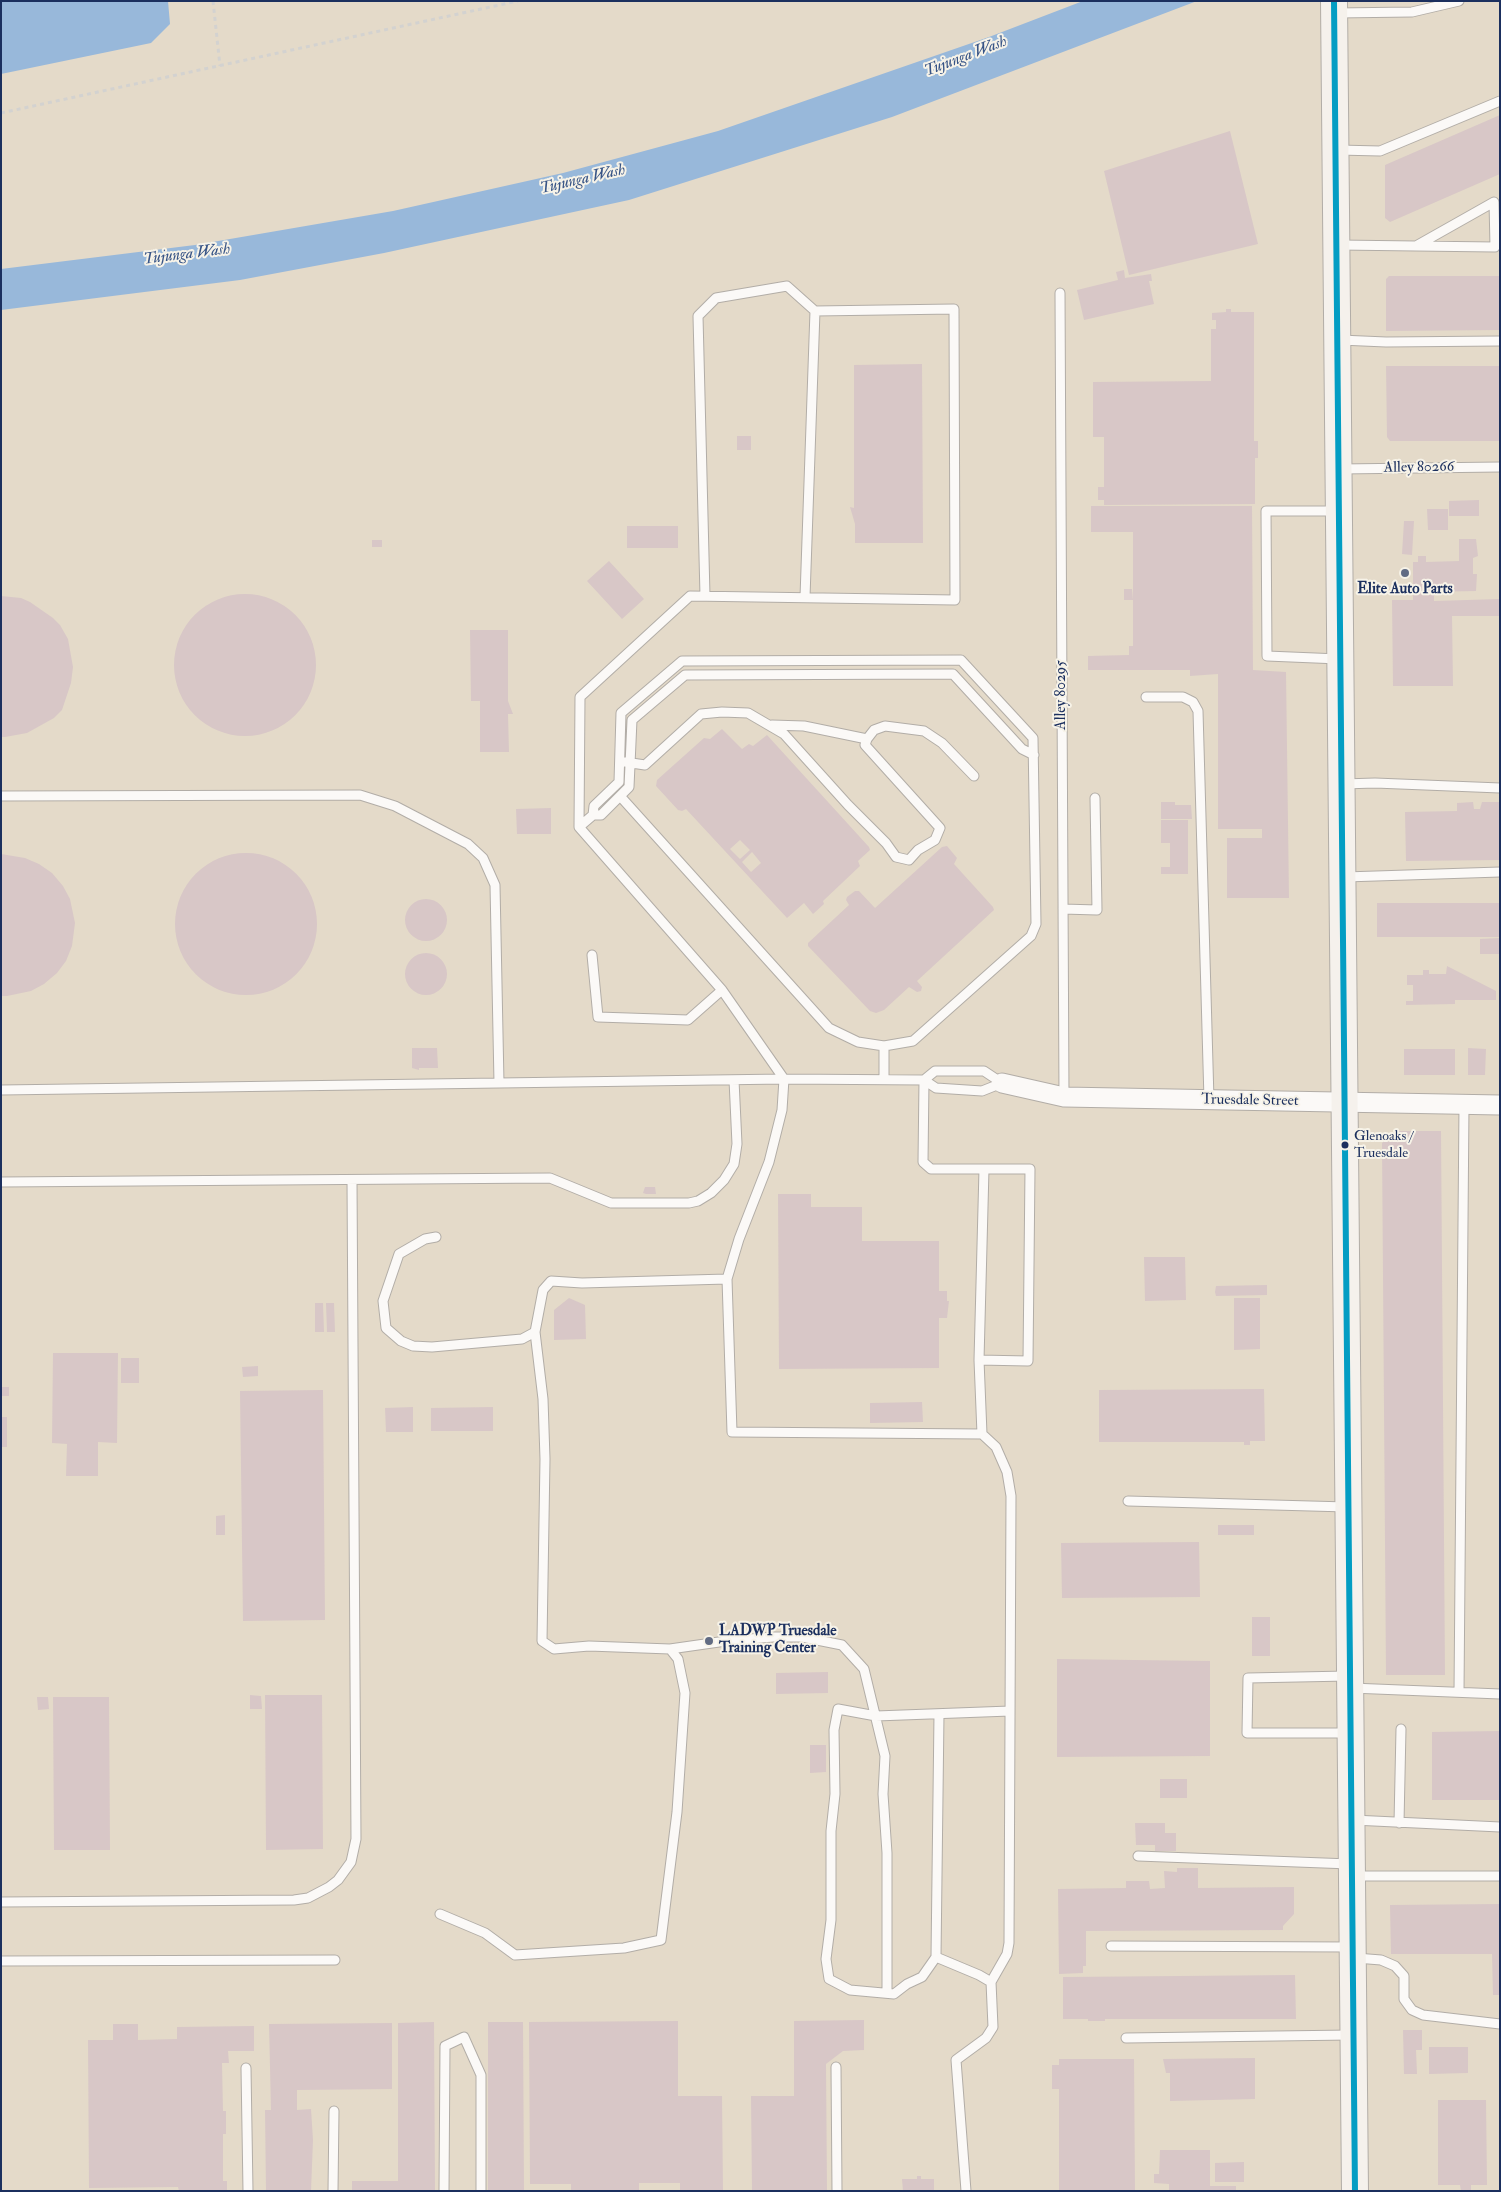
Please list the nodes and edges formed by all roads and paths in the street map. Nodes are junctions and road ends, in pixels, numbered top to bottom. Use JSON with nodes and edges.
{"nodes":[{"id":1,"x":213,"y":1,"type":"edge"},
{"id":2,"x":518,"y":1,"type":"edge"},
{"id":3,"x":1459,"y":1,"type":"edge"},
{"id":4,"x":1334,"y":7,"type":"edge"},
{"id":5,"x":220,"y":66,"type":"junction"},
{"id":6,"x":1500,"y":101,"type":"edge"},
{"id":7,"x":1,"y":114,"type":"edge"},
{"id":8,"x":1336,"y":150,"type":"junction"},
{"id":9,"x":1337,"y":245,"type":"junction"},
{"id":10,"x":1416,"y":246,"type":"junction"},
{"id":11,"x":1060,"y":293,"type":"dead end"},
{"id":12,"x":814,"y":311,"type":"junction"},
{"id":13,"x":1338,"y":340,"type":"junction"},
{"id":14,"x":1500,"y":341,"type":"edge"},
{"id":15,"x":1500,"y":467,"type":"edge"},
{"id":16,"x":1339,"y":469,"type":"junction"},
{"id":17,"x":1340,"y":512,"type":"junction"},
{"id":18,"x":705,"y":596,"type":"junction"},
{"id":19,"x":805,"y":596,"type":"junction"},
{"id":20,"x":1340,"y":659,"type":"junction"},
{"id":21,"x":1146,"y":696,"type":"dead end"},
{"id":22,"x":769,"y":725,"type":"junction"},
{"id":23,"x":867,"y":739,"type":"junction"},
{"id":24,"x":1034,"y":755,"type":"junction"},
{"id":25,"x":620,"y":761,"type":"junction"},
{"id":26,"x":630,"y":762,"type":"junction"},
{"id":27,"x":974,"y":776,"type":"dead end"},
{"id":28,"x":1342,"y":784,"type":"junction"},
{"id":29,"x":1500,"y":788,"type":"edge"},
{"id":30,"x":1,"y":796,"type":"edge"},
{"id":31,"x":620,"y":796,"type":"junction"},
{"id":32,"x":1095,"y":798,"type":"dead end"},
{"id":33,"x":593,"y":815,"type":"junction"},
{"id":34,"x":579,"y":827,"type":"junction"},
{"id":35,"x":1500,"y":872,"type":"edge"},
{"id":36,"x":1343,"y":877,"type":"junction"},
{"id":37,"x":1063,"y":909,"type":"junction"},
{"id":38,"x":592,"y":955,"type":"dead end"},
{"id":39,"x":722,"y":990,"type":"junction"},
{"id":40,"x":884,"y":1046,"type":"junction"},
{"id":41,"x":784,"y":1079,"type":"junction"},
{"id":42,"x":884,"y":1079,"type":"junction"},
{"id":43,"x":734,"y":1080,"type":"junction"},
{"id":44,"x":924,"y":1080,"type":"junction"},
{"id":45,"x":499,"y":1083,"type":"junction"},
{"id":46,"x":1002,"y":1083,"type":"junction"},
{"id":47,"x":1,"y":1090,"type":"edge"},
{"id":48,"x":1064,"y":1097,"type":"junction"},
{"id":49,"x":1209,"y":1100,"type":"junction"},
{"id":50,"x":1346,"y":1103,"type":"junction"},
{"id":51,"x":1464,"y":1105,"type":"junction"},
{"id":52,"x":1500,"y":1105,"type":"edge"},
{"id":53,"x":984,"y":1169,"type":"junction"},
{"id":54,"x":352,"y":1180,"type":"junction"},
{"id":55,"x":1,"y":1182,"type":"edge"},
{"id":56,"x":436,"y":1237,"type":"dead end"},
{"id":57,"x":727,"y":1278,"type":"junction"},
{"id":58,"x":535,"y":1332,"type":"junction"},
{"id":59,"x":979,"y":1360,"type":"junction"},
{"id":60,"x":982,"y":1434,"type":"junction"},
{"id":61,"x":1128,"y":1501,"type":"dead end"},
{"id":62,"x":1349,"y":1507,"type":"junction"},
{"id":63,"x":670,"y":1649,"type":"junction"},
{"id":64,"x":1351,"y":1682,"type":"junction"},
{"id":65,"x":1459,"y":1692,"type":"junction"},
{"id":66,"x":1500,"y":1694,"type":"edge"},
{"id":67,"x":1010,"y":1711,"type":"junction"},
{"id":68,"x":939,"y":1714,"type":"junction"},
{"id":69,"x":876,"y":1716,"type":"junction"},
{"id":70,"x":1401,"y":1729,"type":"dead end"},
{"id":71,"x":1351,"y":1733,"type":"junction"},
{"id":72,"x":1352,"y":1820,"type":"junction"},
{"id":73,"x":1400,"y":1822,"type":"junction"},
{"id":74,"x":1500,"y":1827,"type":"edge"},
{"id":75,"x":1138,"y":1856,"type":"dead end"},
{"id":76,"x":1353,"y":1870,"type":"junction"},
{"id":77,"x":1500,"y":1876,"type":"edge"},
{"id":78,"x":1,"y":1902,"type":"edge"},
{"id":79,"x":440,"y":1914,"type":"dead end"},
{"id":80,"x":1111,"y":1946,"type":"dead end"},
{"id":81,"x":1353,"y":1952,"type":"junction"},
{"id":82,"x":936,"y":1957,"type":"junction"},
{"id":83,"x":334,"y":1960,"type":"dead end"},
{"id":84,"x":1,"y":1961,"type":"edge"},
{"id":85,"x":991,"y":1982,"type":"junction"},
{"id":86,"x":887,"y":1993,"type":"junction"},
{"id":87,"x":1500,"y":2024,"type":"edge"},
{"id":88,"x":1354,"y":2035,"type":"junction"},
{"id":89,"x":1126,"y":2038,"type":"dead end"},
{"id":90,"x":836,"y":2067,"type":"dead end"},
{"id":91,"x":246,"y":2068,"type":"dead end"},
{"id":92,"x":334,"y":2111,"type":"dead end"},
{"id":93,"x":248,"y":2191,"type":"edge"},
{"id":94,"x":333,"y":2191,"type":"edge"},
{"id":95,"x":444,"y":2191,"type":"edge"},
{"id":96,"x":481,"y":2191,"type":"edge"},
{"id":97,"x":837,"y":2191,"type":"edge"},
{"id":98,"x":966,"y":2191,"type":"edge"},
{"id":99,"x":1356,"y":2191,"type":"edge"}],
"edges":[{"from":1,"to":5,"type":"path"},
{"from":2,"to":5,"type":"path"},
{"from":3,"to":4,"type":"lane"},
{"from":4,"to":8,"type":"main road"},
{"from":5,"to":7,"type":"path"},
{"from":6,"to":8,"type":"lane"},
{"from":8,"to":9,"type":"main road"},
{"from":9,"to":10,"type":"lane"},
{"from":9,"to":13,"type":"main road"},
{"from":10,"to":10,"type":"lane"},
{"from":11,"to":37,"type":"lane","name":"Alley 80295"},
{"from":12,"to":18,"type":"lane"},
{"from":12,"to":19,"type":"lane"},
{"from":12,"to":19,"type":"lane"},
{"from":13,"to":14,"type":"lane"},
{"from":13,"to":16,"type":"main road"},
{"from":15,"to":16,"type":"lane","name":"Alley 80266"},
{"from":16,"to":17,"type":"main road"},
{"from":17,"to":20,"type":"main road"},
{"from":17,"to":20,"type":"lane"},
{"from":18,"to":19,"type":"lane"},
{"from":18,"to":34,"type":"lane"},
{"from":20,"to":28,"type":"main road"},
{"from":21,"to":49,"type":"lane"},
{"from":22,"to":23,"type":"lane"},
{"from":22,"to":23,"type":"lane"},
{"from":22,"to":26,"type":"lane"},
{"from":23,"to":27,"type":"lane"},
{"from":24,"to":25,"type":"lane"},
{"from":24,"to":26,"type":"lane"},
{"from":24,"to":40,"type":"lane"},
{"from":25,"to":26,"type":"lane"},
{"from":25,"to":33,"type":"lane"},
{"from":26,"to":31,"type":"lane"},
{"from":28,"to":29,"type":"lane"},
{"from":28,"to":36,"type":"main road"},
{"from":30,"to":45,"type":"lane"},
{"from":31,"to":33,"type":"lane"},
{"from":31,"to":40,"type":"lane"},
{"from":32,"to":37,"type":"lane"},
{"from":33,"to":34,"type":"lane"},
{"from":34,"to":39,"type":"lane"},
{"from":35,"to":36,"type":"lane"},
{"from":36,"to":50,"type":"main road"},
{"from":37,"to":48,"type":"lane","name":"Alley 80295"},
{"from":38,"to":39,"type":"lane"},
{"from":39,"to":41,"type":"lane"},
{"from":40,"to":42,"type":"lane"},
{"from":41,"to":42,"type":"lane"},
{"from":41,"to":43,"type":"lane"},
{"from":41,"to":57,"type":"lane"},
{"from":42,"to":44,"type":"lane"},
{"from":43,"to":45,"type":"lane"},
{"from":43,"to":54,"type":"lane"},
{"from":44,"to":46,"type":"lane"},
{"from":44,"to":46,"type":"lane"},
{"from":44,"to":53,"type":"lane"},
{"from":45,"to":47,"type":"lane"},
{"from":46,"to":48,"type":"street","name":"Truesdale Street"},
{"from":48,"to":49,"type":"street","name":"Truesdale Street"},
{"from":49,"to":50,"type":"street","name":"Truesdale Street"},
{"from":50,"to":51,"type":"street","name":"Truesdale Street"},
{"from":50,"to":62,"type":"main road"},
{"from":51,"to":52,"type":"street","name":"Truesdale Street"},
{"from":51,"to":65,"type":"lane"},
{"from":53,"to":59,"type":"lane"},
{"from":53,"to":59,"type":"lane"},
{"from":54,"to":55,"type":"lane"},
{"from":54,"to":78,"type":"lane"},
{"from":56,"to":58,"type":"lane"},
{"from":57,"to":58,"type":"lane"},
{"from":57,"to":60,"type":"lane"},
{"from":58,"to":63,"type":"lane"},
{"from":59,"to":60,"type":"lane"},
{"from":60,"to":67,"type":"lane"},
{"from":61,"to":62,"type":"lane"},
{"from":62,"to":64,"type":"main road"},
{"from":63,"to":69,"type":"lane"},
{"from":63,"to":79,"type":"lane"},
{"from":64,"to":65,"type":"lane"},
{"from":64,"to":71,"type":"main road"},
{"from":64,"to":71,"type":"lane"},
{"from":65,"to":66,"type":"lane"},
{"from":67,"to":68,"type":"lane"},
{"from":67,"to":85,"type":"lane"},
{"from":68,"to":69,"type":"lane"},
{"from":68,"to":82,"type":"lane"},
{"from":69,"to":86,"type":"lane"},
{"from":69,"to":86,"type":"lane"},
{"from":70,"to":73,"type":"lane"},
{"from":71,"to":72,"type":"main road"},
{"from":72,"to":73,"type":"lane"},
{"from":72,"to":76,"type":"main road"},
{"from":73,"to":74,"type":"lane"},
{"from":75,"to":76,"type":"lane"},
{"from":76,"to":77,"type":"lane"},
{"from":76,"to":81,"type":"main road"},
{"from":80,"to":81,"type":"lane"},
{"from":81,"to":87,"type":"lane"},
{"from":81,"to":88,"type":"main road"},
{"from":82,"to":85,"type":"lane"},
{"from":82,"to":86,"type":"lane"},
{"from":83,"to":84,"type":"lane"},
{"from":85,"to":98,"type":"lane"},
{"from":88,"to":89,"type":"lane"},
{"from":88,"to":99,"type":"main road"},
{"from":90,"to":97,"type":"lane"},
{"from":91,"to":93,"type":"lane"},
{"from":92,"to":94,"type":"lane"},
{"from":95,"to":96,"type":"lane"}]}
